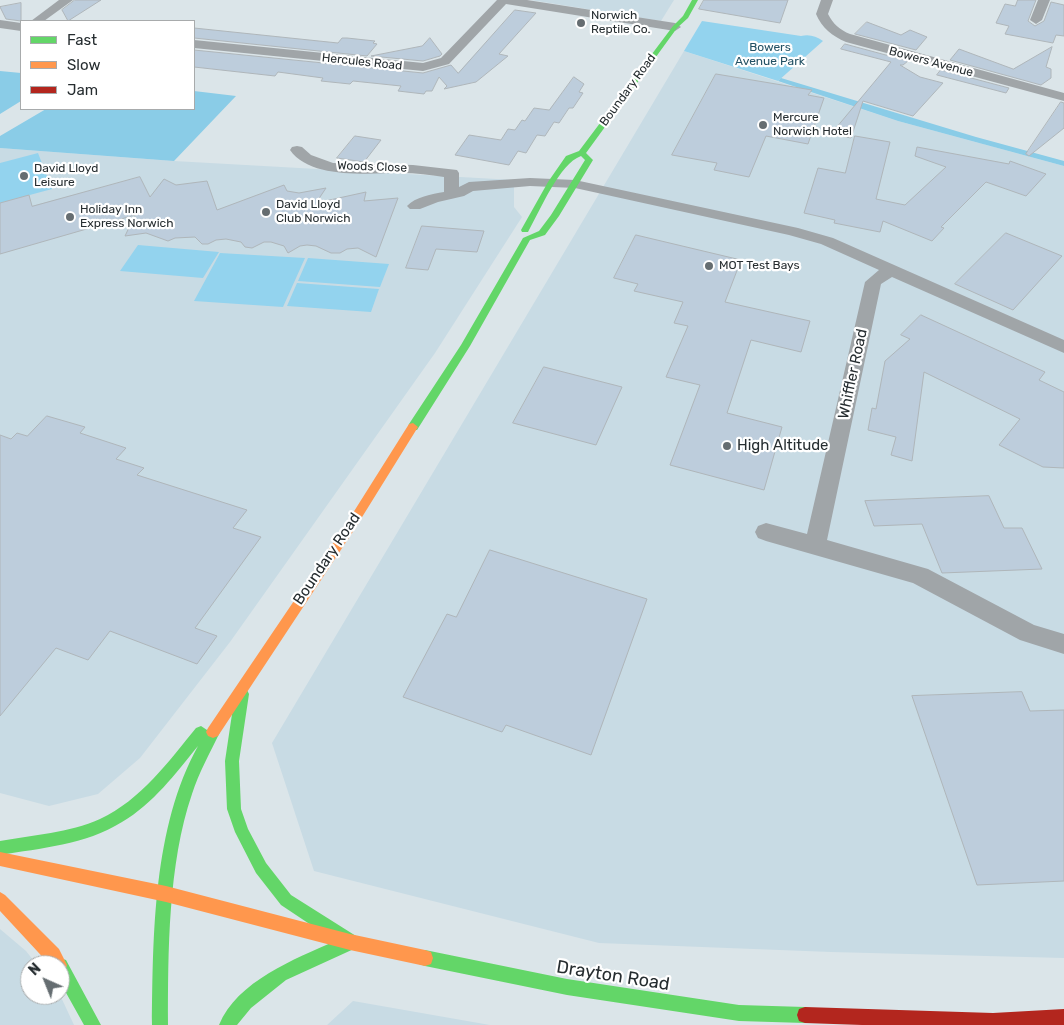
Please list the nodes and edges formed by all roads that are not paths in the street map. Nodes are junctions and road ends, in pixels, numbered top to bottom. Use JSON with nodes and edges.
{"nodes":[{"id":1,"x":67,"y":0,"type":"edge"},
{"id":2,"x":504,"y":0,"type":"edge"},
{"id":3,"x":685,"y":0,"type":"edge"},
{"id":4,"x":695,"y":0,"type":"edge"},
{"id":5,"x":827,"y":0,"type":"edge"},
{"id":6,"x":1044,"y":0,"type":"edge"},
{"id":7,"x":37,"y":20,"type":"edge"},
{"id":8,"x":1036,"y":20,"type":"dead end"},
{"id":9,"x":0,"y":24,"type":"edge"},
{"id":10,"x":20,"y":26,"type":"edge"},
{"id":11,"x":674,"y":26,"type":"junction"},
{"id":12,"x":195,"y":44,"type":"edge"},
{"id":13,"x":1064,"y":97,"type":"edge"},
{"id":14,"x":297,"y":150,"type":"dead end"},
{"id":15,"x":582,"y":153,"type":"junction"},
{"id":16,"x":452,"y":173,"type":"junction"},
{"id":17,"x":489,"y":174,"type":"dead end"},
{"id":18,"x":549,"y":188,"type":"junction"},
{"id":19,"x":572,"y":188,"type":"junction"},
{"id":20,"x":455,"y":194,"type":"junction"},
{"id":21,"x":415,"y":206,"type":"dead end"},
{"id":22,"x":527,"y":238,"type":"junction"},
{"id":23,"x":891,"y":270,"type":"junction"},
{"id":24,"x":1064,"y":348,"type":"edge"},
{"id":25,"x":766,"y":532,"type":"dead end"},
{"id":26,"x":815,"y":545,"type":"junction"},
{"id":27,"x":1064,"y":644,"type":"edge"},
{"id":28,"x":243,"y":684,"type":"junction"},
{"id":29,"x":0,"y":848,"type":"edge"},
{"id":30,"x":0,"y":859,"type":"edge"},
{"id":31,"x":166,"y":894,"type":"junction"},
{"id":32,"x":0,"y":900,"type":"edge"},
{"id":33,"x":350,"y":942,"type":"junction"},
{"id":34,"x":53,"y":955,"type":"edge"},
{"id":35,"x":70,"y":984,"type":"edge"},
{"id":36,"x":1064,"y":1017,"type":"edge"},
{"id":37,"x":93,"y":1025,"type":"edge"},
{"id":38,"x":160,"y":1025,"type":"edge"},
{"id":39,"x":227,"y":1025,"type":"edge"}],
"edges":[{"from":1,"to":7,"type":"street"},
{"from":2,"to":11,"type":"street"},
{"from":2,"to":12,"type":"street","name":"Hercules Road"},
{"from":3,"to":11,"type":"main road","name":"Boundary Road"},
{"from":4,"to":11,"type":"main road","name":"Boundary Road"},
{"from":5,"to":13,"type":"street","name":"Bowers Avenue"},
{"from":6,"to":8,"type":"street"},
{"from":9,"to":10,"type":"street"},
{"from":11,"to":15,"type":"main road","name":"Boundary Road"},
{"from":14,"to":16,"type":"street","name":"Woods Close"},
{"from":15,"to":18,"type":"main road","name":"Boundary Road"},
{"from":15,"to":19,"type":"main road","name":"Boundary Road"},
{"from":16,"to":17,"type":"street","name":"Woods Close"},
{"from":16,"to":20,"type":"street"},
{"from":18,"to":19,"type":"street"},
{"from":18,"to":20,"type":"street"},
{"from":18,"to":22,"type":"main road","name":"Boundary Road"},
{"from":19,"to":22,"type":"main road","name":"Boundary Road"},
{"from":19,"to":23,"type":"street"},
{"from":20,"to":21,"type":"street"},
{"from":22,"to":28,"type":"main road","name":"Boundary Road"},
{"from":23,"to":24,"type":"street"},
{"from":23,"to":26,"type":"street","name":"Whiffler Road"},
{"from":25,"to":26,"type":"street"},
{"from":26,"to":27,"type":"street"},
{"from":28,"to":29,"type":"main road"},
{"from":28,"to":31,"type":"main road","name":"Boundary Road"},
{"from":28,"to":33,"type":"main road"},
{"from":30,"to":31,"type":"main road","name":"Drayton Road"},
{"from":31,"to":33,"type":"main road","name":"Drayton Road"},
{"from":31,"to":38,"type":"main road","name":"Boundary Road"},
{"from":32,"to":34,"type":"main road"},
{"from":33,"to":36,"type":"main road","name":"Drayton Road"},
{"from":33,"to":39,"type":"main road"},
{"from":35,"to":37,"type":"main road"}]}
